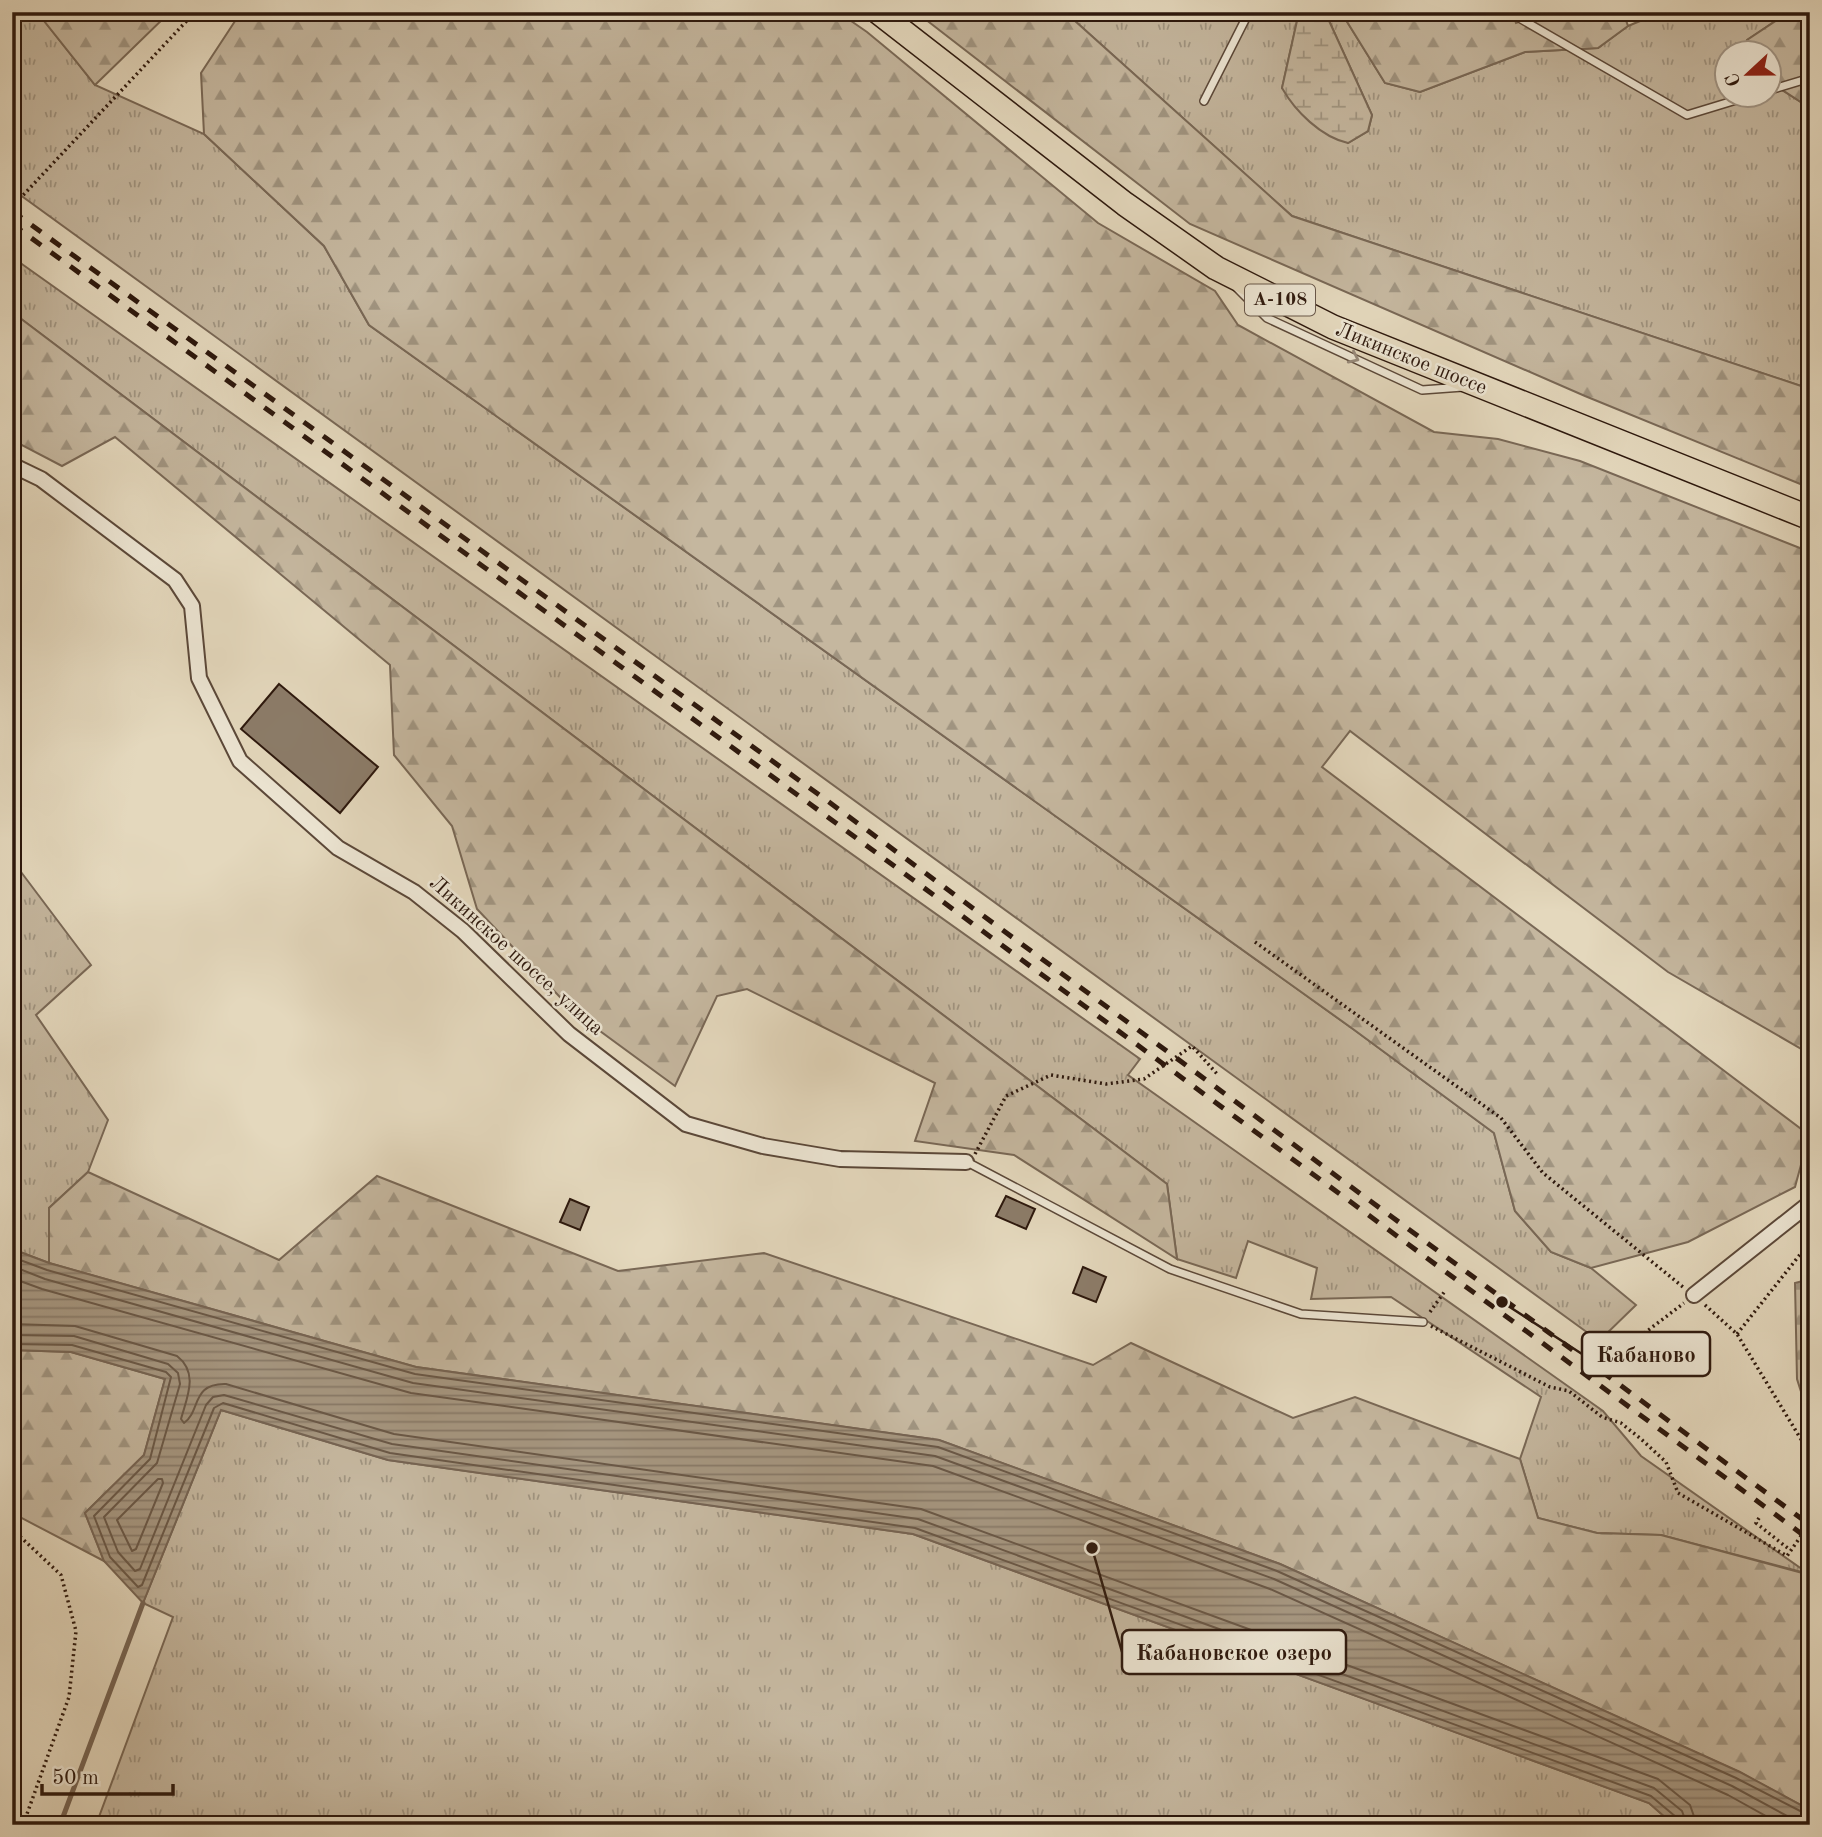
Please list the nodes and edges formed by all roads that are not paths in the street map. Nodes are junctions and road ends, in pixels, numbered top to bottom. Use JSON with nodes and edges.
{"nodes":[{"id":1,"x":878,"y":12,"type":"edge"},
{"id":2,"x":1249,"y":12,"type":"edge"},
{"id":3,"x":1509,"y":12,"type":"edge"},
{"id":4,"x":1810,"y":78,"type":"edge"},
{"id":5,"x":1784,"y":86,"type":"edge"},
{"id":6,"x":1204,"y":101,"type":"dead end"},
{"id":7,"x":1714,"y":107,"type":"edge"},
{"id":8,"x":12,"y":465,"type":"edge"},
{"id":9,"x":1810,"y":518,"type":"edge"},
{"id":10,"x":966,"y":1162,"type":"joint"},
{"id":11,"x":1810,"y":1203,"type":"edge"},
{"id":12,"x":1693,"y":1295,"type":"road end"},
{"id":13,"x":1423,"y":1322,"type":"road end"}],
"edges":[{"from":1,"to":9,"type":"highway","name":"Ликинское шоссе","number":"А-108"},
{"from":2,"to":6,"type":"lane"},
{"from":3,"to":7,"type":"lane"},
{"from":4,"to":5,"type":"lane"},
{"from":8,"to":10,"type":"street","name":"Ликинское шоссе, улица"},
{"from":10,"to":13,"type":"lane"},
{"from":11,"to":12,"type":"street"}]}
